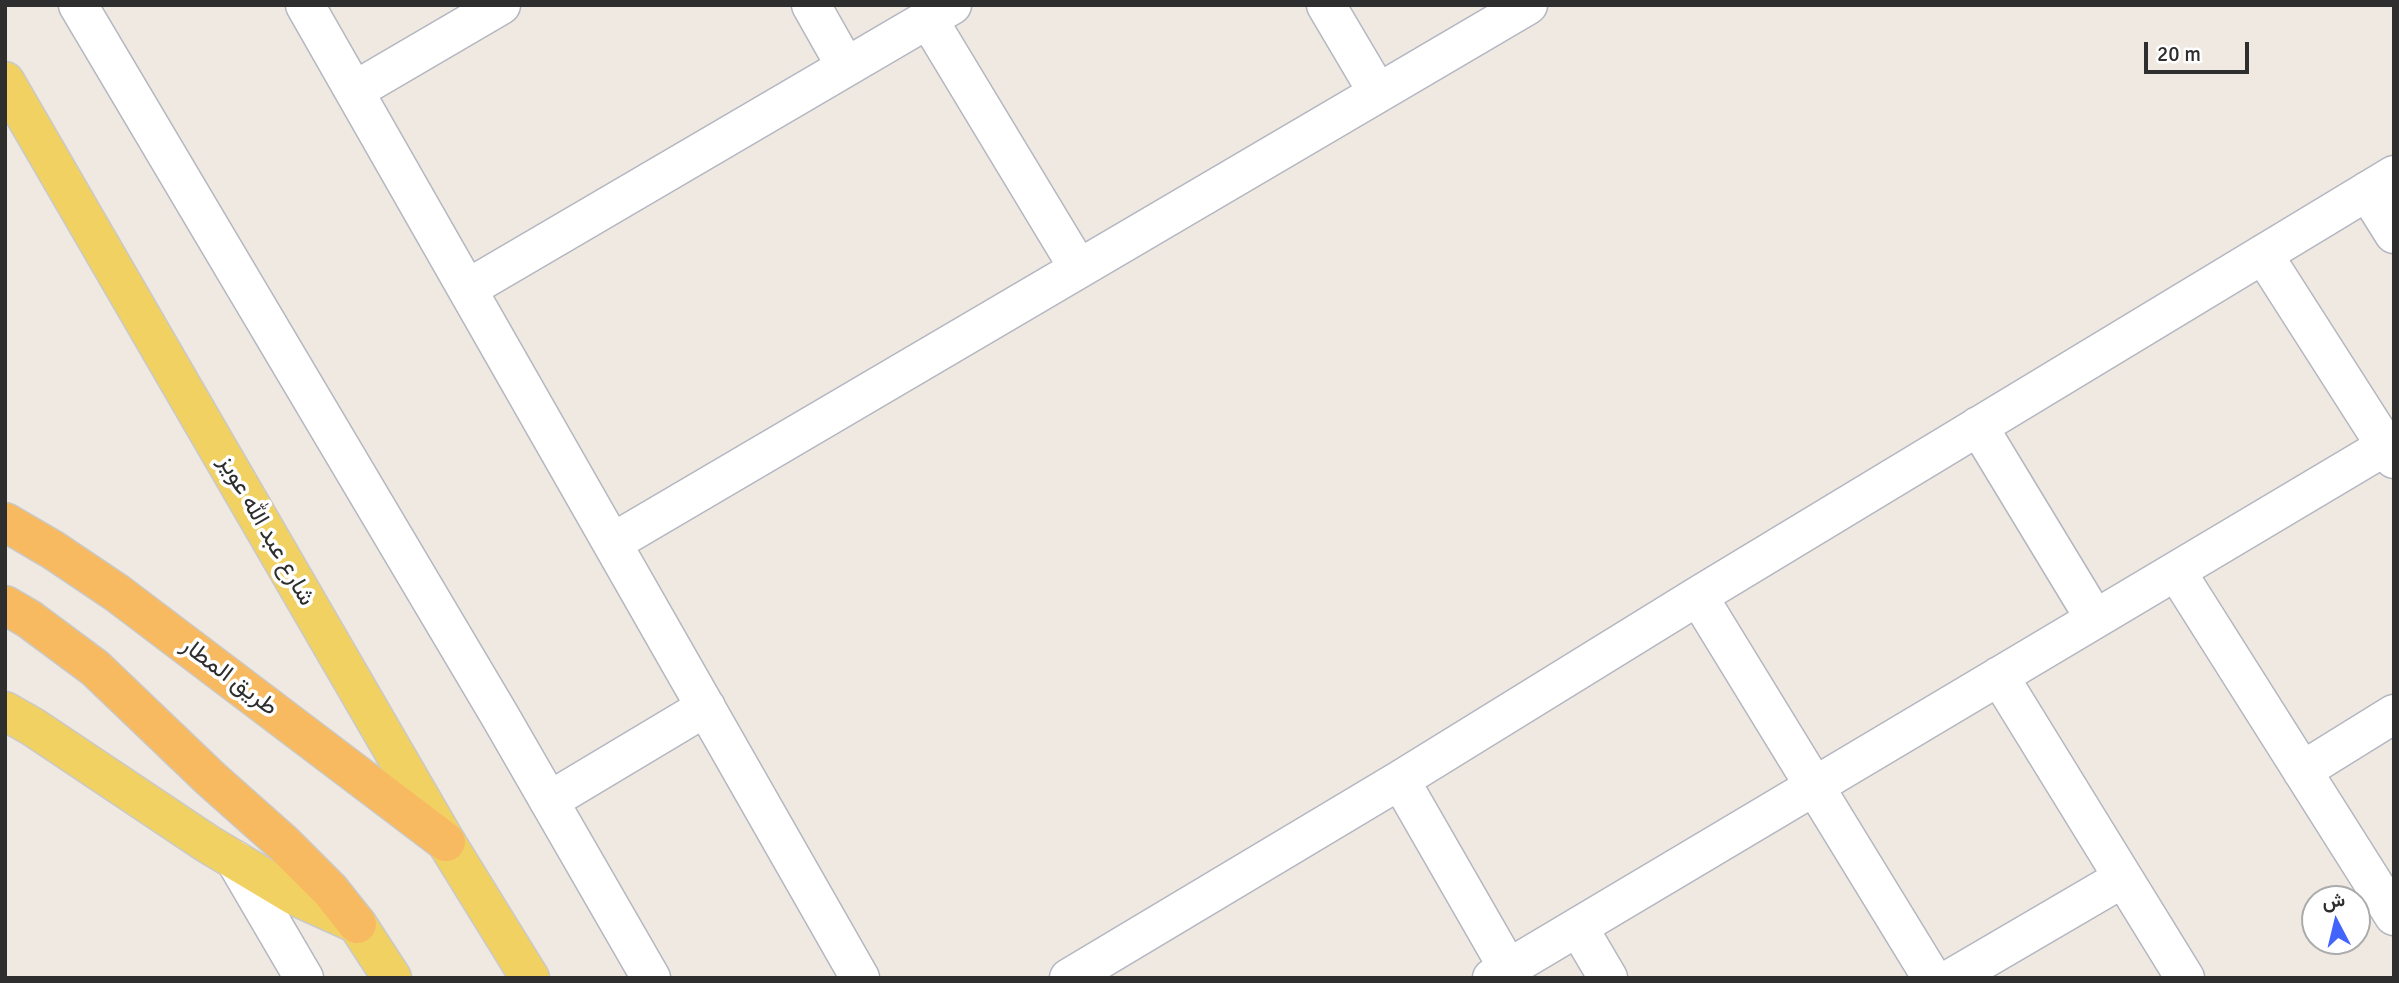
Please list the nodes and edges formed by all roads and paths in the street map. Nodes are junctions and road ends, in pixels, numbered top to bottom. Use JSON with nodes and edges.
{"nodes":[{"id":1,"x":78,"y":5,"type":"edge"},
{"id":2,"x":305,"y":5,"type":"edge"},
{"id":3,"x":501,"y":5,"type":"edge"},
{"id":4,"x":811,"y":5,"type":"edge"},
{"id":5,"x":1326,"y":5,"type":"edge"},
{"id":6,"x":1528,"y":5,"type":"edge"},
{"id":7,"x":940,"y":12,"type":"edge"},
{"id":8,"x":846,"y":67,"type":"junction"},
{"id":9,"x":5,"y":81,"type":"edge"},
{"id":10,"x":355,"y":91,"type":"junction"},
{"id":11,"x":1378,"y":93,"type":"junction"},
{"id":12,"x":2380,"y":183,"type":"edge"},
{"id":13,"x":2394,"y":234,"type":"edge"},
{"id":14,"x":2263,"y":254,"type":"junction"},
{"id":15,"x":1079,"y":269,"type":"junction"},
{"id":16,"x":467,"y":289,"type":"junction"},
{"id":17,"x":1978,"y":426,"type":"junction"},
{"id":18,"x":2390,"y":453,"type":"edge"},
{"id":19,"x":5,"y":522,"type":"edge"},
{"id":20,"x":612,"y":543,"type":"junction"},
{"id":21,"x":2176,"y":571,"type":"junction"},
{"id":22,"x":1698,"y":596,"type":"junction"},
{"id":23,"x":5,"y":605,"type":"edge"},
{"id":24,"x":2095,"y":619,"type":"junction"},
{"id":25,"x":1999,"y":676,"type":"junction"},
{"id":26,"x":706,"y":707,"type":"junction"},
{"id":27,"x":5,"y":711,"type":"edge"},
{"id":28,"x":2394,"y":714,"type":"edge"},
{"id":29,"x":2302,"y":771,"type":"junction"},
{"id":30,"x":1399,"y":780,"type":"junction"},
{"id":31,"x":1814,"y":786,"type":"junction"},
{"id":32,"x":549,"y":801,"type":"junction"},
{"id":33,"x":446,"y":842,"type":"junction"},
{"id":34,"x":236,"y":860,"type":"junction"},
{"id":35,"x":2123,"y":878,"type":"junction"},
{"id":36,"x":2394,"y":916,"type":"edge"},
{"id":37,"x":357,"y":924,"type":"junction"},
{"id":38,"x":1578,"y":927,"type":"junction"},
{"id":39,"x":1500,"y":973,"type":"edge"},
{"id":40,"x":304,"y":978,"type":"edge"},
{"id":41,"x":392,"y":978,"type":"edge"},
{"id":42,"x":530,"y":978,"type":"edge"},
{"id":43,"x":651,"y":978,"type":"edge"},
{"id":44,"x":860,"y":978,"type":"edge"},
{"id":45,"x":1069,"y":978,"type":"edge"},
{"id":46,"x":1608,"y":978,"type":"edge"},
{"id":47,"x":1932,"y":978,"type":"edge"},
{"id":48,"x":1952,"y":978,"type":"edge"},
{"id":49,"x":2185,"y":978,"type":"edge"}],
"edges":[{"from":1,"to":32,"type":"street"},
{"from":2,"to":10,"type":"street"},
{"from":3,"to":10,"type":"street"},
{"from":4,"to":8,"type":"street"},
{"from":5,"to":11,"type":"street"},
{"from":6,"to":11,"type":"street"},
{"from":7,"to":8,"type":"street"},
{"from":7,"to":15,"type":"street"},
{"from":8,"to":16,"type":"street"},
{"from":9,"to":33,"type":"main road","name":"شارع عبد الله عويز"},
{"from":10,"to":16,"type":"street"},
{"from":11,"to":15,"type":"street"},
{"from":12,"to":13,"type":"street"},
{"from":12,"to":14,"type":"street"},
{"from":14,"to":17,"type":"street"},
{"from":14,"to":18,"type":"street"},
{"from":15,"to":20,"type":"street"},
{"from":16,"to":20,"type":"street"},
{"from":17,"to":22,"type":"street"},
{"from":17,"to":24,"type":"street"},
{"from":18,"to":21,"type":"street"},
{"from":19,"to":33,"type":"highway","name":"طريق المطار"},
{"from":20,"to":26,"type":"street"},
{"from":21,"to":24,"type":"street"},
{"from":21,"to":29,"type":"street"},
{"from":22,"to":30,"type":"street"},
{"from":22,"to":31,"type":"street"},
{"from":23,"to":37,"type":"highway"},
{"from":24,"to":25,"type":"street"},
{"from":25,"to":31,"type":"street"},
{"from":25,"to":35,"type":"street"},
{"from":26,"to":32,"type":"street"},
{"from":26,"to":44,"type":"street"},
{"from":27,"to":34,"type":"main road"},
{"from":28,"to":29,"type":"street"},
{"from":29,"to":36,"type":"street"},
{"from":30,"to":39,"type":"street"},
{"from":30,"to":45,"type":"street"},
{"from":31,"to":38,"type":"street"},
{"from":31,"to":47,"type":"street"},
{"from":32,"to":43,"type":"street"},
{"from":33,"to":42,"type":"main road","name":"شارع عبد الله عويز"},
{"from":34,"to":37,"type":"main road"},
{"from":34,"to":40,"type":"street"},
{"from":35,"to":48,"type":"street"},
{"from":35,"to":49,"type":"street"},
{"from":37,"to":41,"type":"main road"},
{"from":38,"to":39,"type":"street"},
{"from":38,"to":46,"type":"street"}]}
